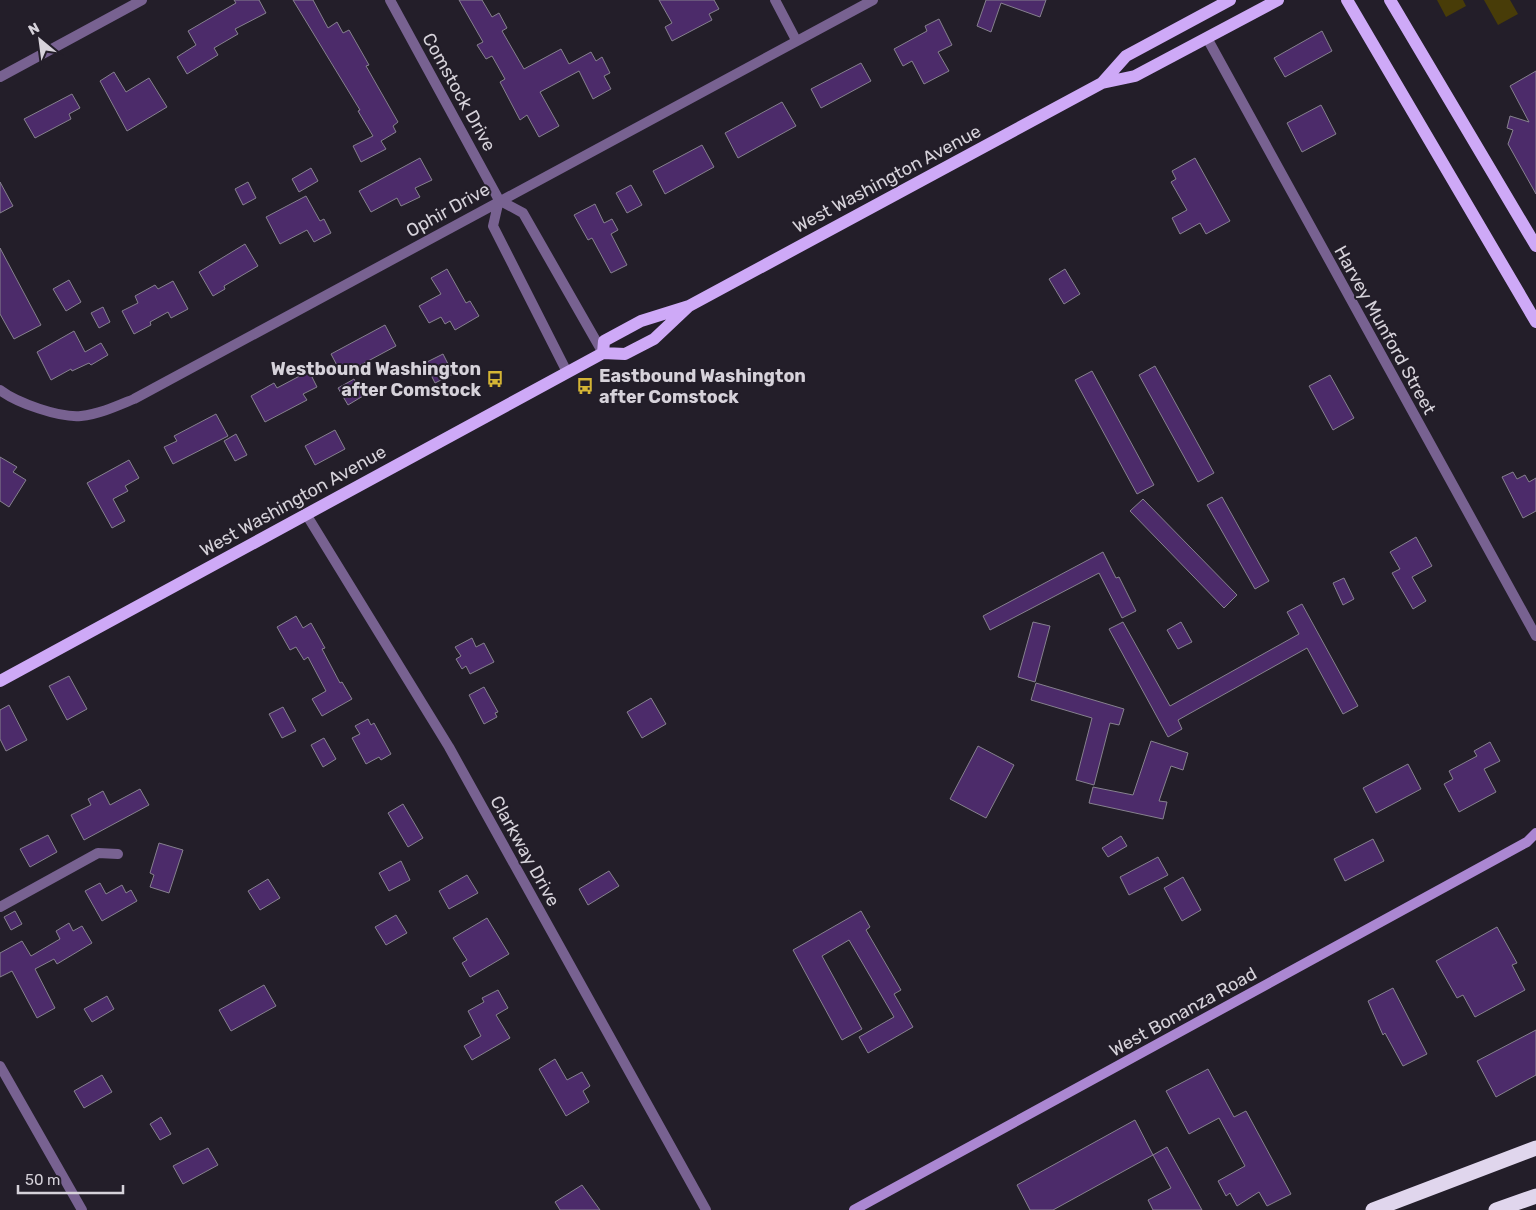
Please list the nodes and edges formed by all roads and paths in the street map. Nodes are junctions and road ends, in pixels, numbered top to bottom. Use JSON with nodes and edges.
{"nodes":[{"id":1,"x":142,"y":0,"type":"edge"},
{"id":2,"x":390,"y":0,"type":"edge"},
{"id":3,"x":775,"y":0,"type":"edge"},
{"id":4,"x":872,"y":0,"type":"edge"},
{"id":5,"x":1230,"y":0,"type":"edge"},
{"id":6,"x":1278,"y":0,"type":"edge"},
{"id":7,"x":1347,"y":0,"type":"edge"},
{"id":8,"x":1390,"y":0,"type":"edge"},
{"id":9,"x":1207,"y":38,"type":"junction"},
{"id":10,"x":796,"y":40,"type":"junction"},
{"id":11,"x":0,"y":77,"type":"edge"},
{"id":12,"x":1102,"y":83,"type":"junction"},
{"id":13,"x":499,"y":200,"type":"junction"},
{"id":14,"x":1536,"y":246,"type":"edge"},
{"id":15,"x":689,"y":306,"type":"junction"},
{"id":16,"x":1536,"y":322,"type":"edge"},
{"id":17,"x":603,"y":353,"type":"junction"},
{"id":18,"x":567,"y":372,"type":"junction"},
{"id":19,"x":0,"y":390,"type":"edge"},
{"id":20,"x":306,"y":514,"type":"junction"},
{"id":21,"x":1536,"y":636,"type":"edge"},
{"id":22,"x":0,"y":681,"type":"edge"},
{"id":23,"x":1536,"y":833,"type":"edge"},
{"id":24,"x":1531,"y":841,"type":"edge"},
{"id":25,"x":118,"y":854,"type":"dead end"},
{"id":26,"x":0,"y":907,"type":"edge"},
{"id":27,"x":0,"y":1066,"type":"edge"},
{"id":28,"x":1536,"y":1148,"type":"edge"},
{"id":29,"x":1536,"y":1158,"type":"edge"},
{"id":30,"x":1536,"y":1196,"type":"edge"},
{"id":31,"x":82,"y":1210,"type":"edge"},
{"id":32,"x":706,"y":1210,"type":"edge"},
{"id":33,"x":854,"y":1210,"type":"edge"},
{"id":34,"x":1373,"y":1210,"type":"edge"},
{"id":35,"x":1386,"y":1210,"type":"edge"},
{"id":36,"x":1496,"y":1210,"type":"edge"}],
"edges":[{"from":1,"to":11,"type":"street"},
{"from":2,"to":13,"type":"street","name":"Comstock Drive"},
{"from":3,"to":10,"type":"street"},
{"from":4,"to":10,"type":"street","name":"Ophir Drive"},
{"from":5,"to":12,"type":"main road","name":"West Washington Avenue"},
{"from":6,"to":9,"type":"main road","name":"West Washington Avenue"},
{"from":7,"to":16,"type":"main road"},
{"from":8,"to":14,"type":"main road"},
{"from":9,"to":12,"type":"main road","name":"West Washington Avenue"},
{"from":9,"to":21,"type":"street","name":"Harvey Munford Street"},
{"from":10,"to":13,"type":"street","name":"Ophir Drive"},
{"from":12,"to":15,"type":"main road","name":"West Washington Avenue"},
{"from":13,"to":17,"type":"street"},
{"from":13,"to":18,"type":"street"},
{"from":13,"to":19,"type":"street","name":"Ophir Drive"},
{"from":15,"to":17,"type":"main road","name":"West Washington Avenue"},
{"from":15,"to":17,"type":"main road","name":"West Washington Avenue"},
{"from":17,"to":18,"type":"main road","name":"West Washington Avenue"},
{"from":18,"to":20,"type":"main road","name":"West Washington Avenue"},
{"from":20,"to":22,"type":"main road","name":"West Washington Avenue"},
{"from":20,"to":32,"type":"street","name":"Clarkway Drive"},
{"from":23,"to":24,"type":"main road","name":"West Bonanza Road"},
{"from":24,"to":33,"type":"main road","name":"West Bonanza Road"},
{"from":25,"to":26,"type":"street"},
{"from":27,"to":31,"type":"street"},
{"from":28,"to":34,"type":"highway"},
{"from":29,"to":35,"type":"highway"},
{"from":30,"to":36,"type":"highway"}]}
